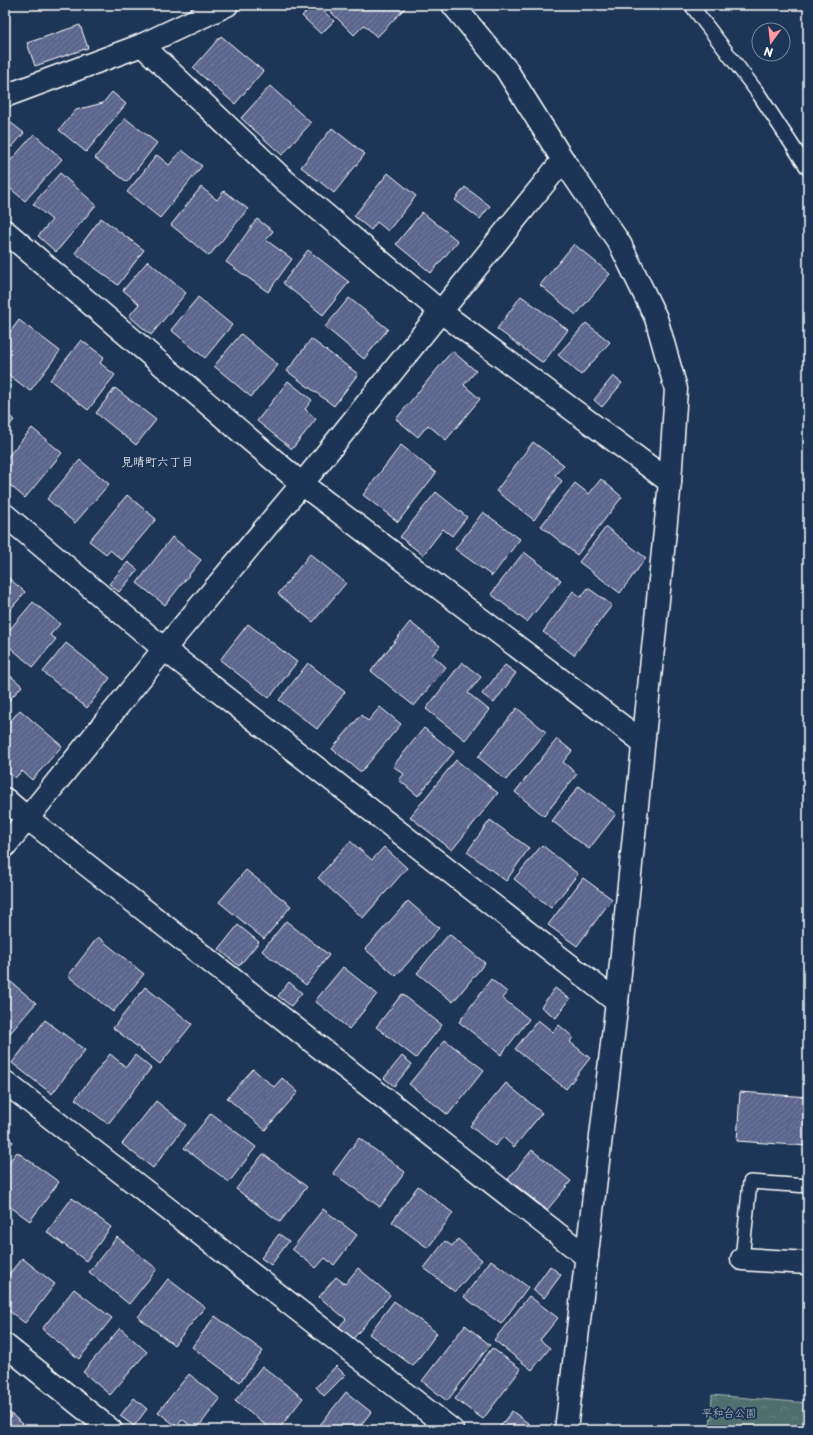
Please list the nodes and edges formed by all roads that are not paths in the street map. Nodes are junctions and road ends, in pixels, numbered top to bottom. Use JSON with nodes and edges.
{"nodes":[{"id":1,"x":227,"y":5,"type":"edge"},
{"id":2,"x":453,"y":5,"type":"edge"},
{"id":3,"x":691,"y":5,"type":"edge"},
{"id":4,"x":142,"y":45,"type":"junction"},
{"id":5,"x":5,"y":96,"type":"edge"},
{"id":6,"x":563,"y":160,"type":"junction"},
{"id":7,"x":808,"y":169,"type":"edge"},
{"id":8,"x":5,"y":231,"type":"edge"},
{"id":9,"x":441,"y":312,"type":"junction"},
{"id":10,"x":670,"y":482,"type":"junction"},
{"id":11,"x":302,"y":484,"type":"junction"},
{"id":12,"x":5,"y":515,"type":"edge"},
{"id":13,"x":164,"y":649,"type":"junction"},
{"id":14,"x":643,"y":742,"type":"junction"},
{"id":15,"x":5,"y":799,"type":"edge"},
{"id":16,"x":27,"y":818,"type":"junction"},
{"id":17,"x":5,"y":846,"type":"edge"},
{"id":18,"x":617,"y":1002,"type":"junction"},
{"id":19,"x":5,"y":1082,"type":"edge"},
{"id":20,"x":808,"y":1186,"type":"edge"},
{"id":21,"x":587,"y":1257,"type":"junction"},
{"id":22,"x":742,"y":1258,"type":"joint"},
{"id":23,"x":808,"y":1263,"type":"edge"},
{"id":24,"x":5,"y":1346,"type":"edge"},
{"id":25,"x":111,"y":1430,"type":"edge"},
{"id":26,"x":452,"y":1430,"type":"edge"},
{"id":27,"x":566,"y":1430,"type":"edge"}],
"edges":[{"from":1,"to":4,"type":"street"},
{"from":2,"to":6,"type":"street"},
{"from":3,"to":7,"type":"lane"},
{"from":4,"to":5,"type":"street"},
{"from":4,"to":9,"type":"street"},
{"from":6,"to":9,"type":"street"},
{"from":6,"to":10,"type":"street"},
{"from":8,"to":11,"type":"street"},
{"from":9,"to":10,"type":"street"},
{"from":9,"to":11,"type":"street"},
{"from":10,"to":14,"type":"street"},
{"from":11,"to":13,"type":"street"},
{"from":11,"to":14,"type":"street"},
{"from":12,"to":13,"type":"street"},
{"from":13,"to":16,"type":"street"},
{"from":13,"to":18,"type":"street"},
{"from":14,"to":18,"type":"street"},
{"from":15,"to":16,"type":"street"},
{"from":16,"to":17,"type":"street"},
{"from":16,"to":21,"type":"street"},
{"from":18,"to":21,"type":"street"},
{"from":19,"to":26,"type":"street"},
{"from":20,"to":22,"type":"lane"},
{"from":21,"to":27,"type":"street"},
{"from":22,"to":23,"type":"street"},
{"from":24,"to":25,"type":"street"}]}
